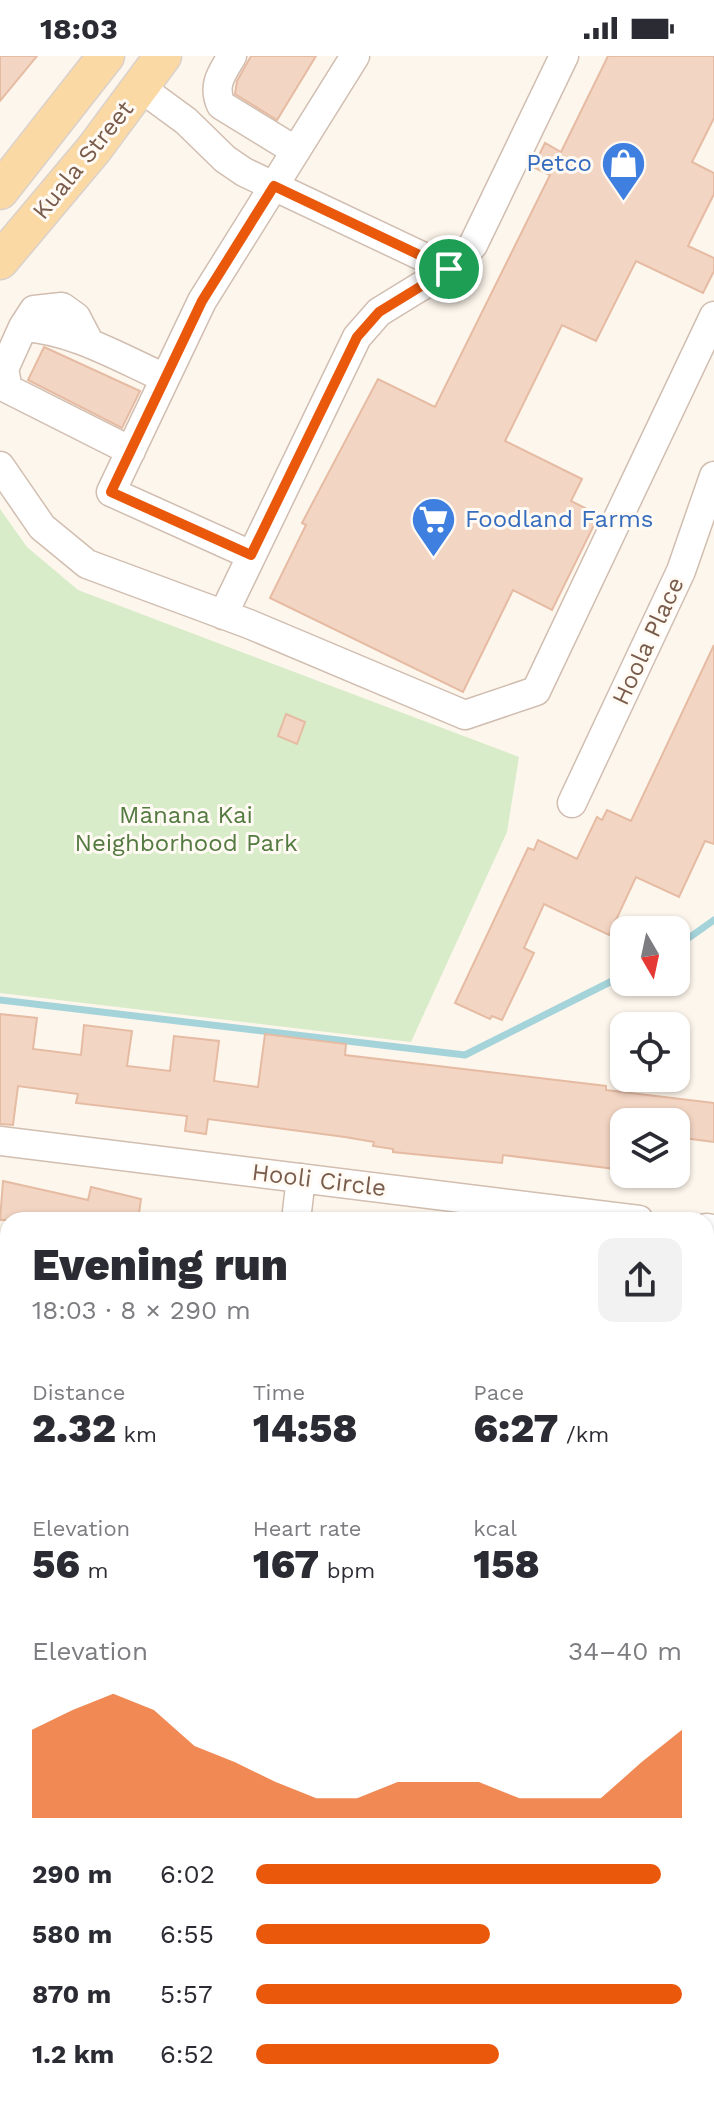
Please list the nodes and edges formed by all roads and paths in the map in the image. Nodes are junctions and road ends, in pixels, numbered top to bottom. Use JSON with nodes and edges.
{"nodes":[{"id":1,"x":106,"y":56,"type":"edge"},
{"id":2,"x":163,"y":56,"type":"edge"},
{"id":3,"x":232,"y":56,"type":"edge"},
{"id":4,"x":355,"y":56,"type":"edge"},
{"id":5,"x":564,"y":56,"type":"edge"},
{"id":6,"x":141,"y":88,"type":"junction"},
{"id":7,"x":296,"y":151,"type":"junction"},
{"id":8,"x":274,"y":186,"type":"junction"},
{"id":9,"x":0,"y":191,"type":"edge"},
{"id":10,"x":0,"y":261,"type":"edge"},
{"id":11,"x":449,"y":269,"type":"junction"},
{"id":12,"x":714,"y":316,"type":"edge"},
{"id":13,"x":165,"y":378,"type":"junction"},
{"id":14,"x":131,"y":451,"type":"junction"},
{"id":15,"x":0,"y":466,"type":"edge"},
{"id":16,"x":714,"y":476,"type":"edge"},
{"id":17,"x":251,"y":555,"type":"junction"},
{"id":18,"x":223,"y":615,"type":"junction"},
{"id":19,"x":572,"y":803,"type":"dead end"},
{"id":20,"x":0,"y":1141,"type":"edge"},
{"id":21,"x":301,"y":1178,"type":"junction"},
{"id":22,"x":297,"y":1212,"type":"edge"},
{"id":23,"x":575,"y":1212,"type":"edge"}],
"edges":[{"from":1,"to":9,"type":"main road","name":"Kuala Street"},
{"from":2,"to":6,"type":"main road","name":"Kuala Street"},
{"from":3,"to":7,"type":"street"},
{"from":4,"to":7,"type":"street"},
{"from":5,"to":11,"type":"street"},
{"from":6,"to":8,"type":"street"},
{"from":6,"to":10,"type":"main road","name":"Kuala Street"},
{"from":7,"to":8,"type":"street"},
{"from":8,"to":11,"type":"street"},
{"from":8,"to":13,"type":"street"},
{"from":11,"to":17,"type":"street"},
{"from":12,"to":18,"type":"street"},
{"from":13,"to":14,"type":"street"},
{"from":13,"to":14,"type":"street"},
{"from":14,"to":17,"type":"street"},
{"from":15,"to":18,"type":"street"},
{"from":16,"to":19,"type":"street","name":"Hoola Place"},
{"from":17,"to":18,"type":"street"},
{"from":20,"to":21,"type":"street","name":"Hooli Circle"},
{"from":21,"to":22,"type":"street"},
{"from":21,"to":23,"type":"street","name":"Hooli Circle"}]}
